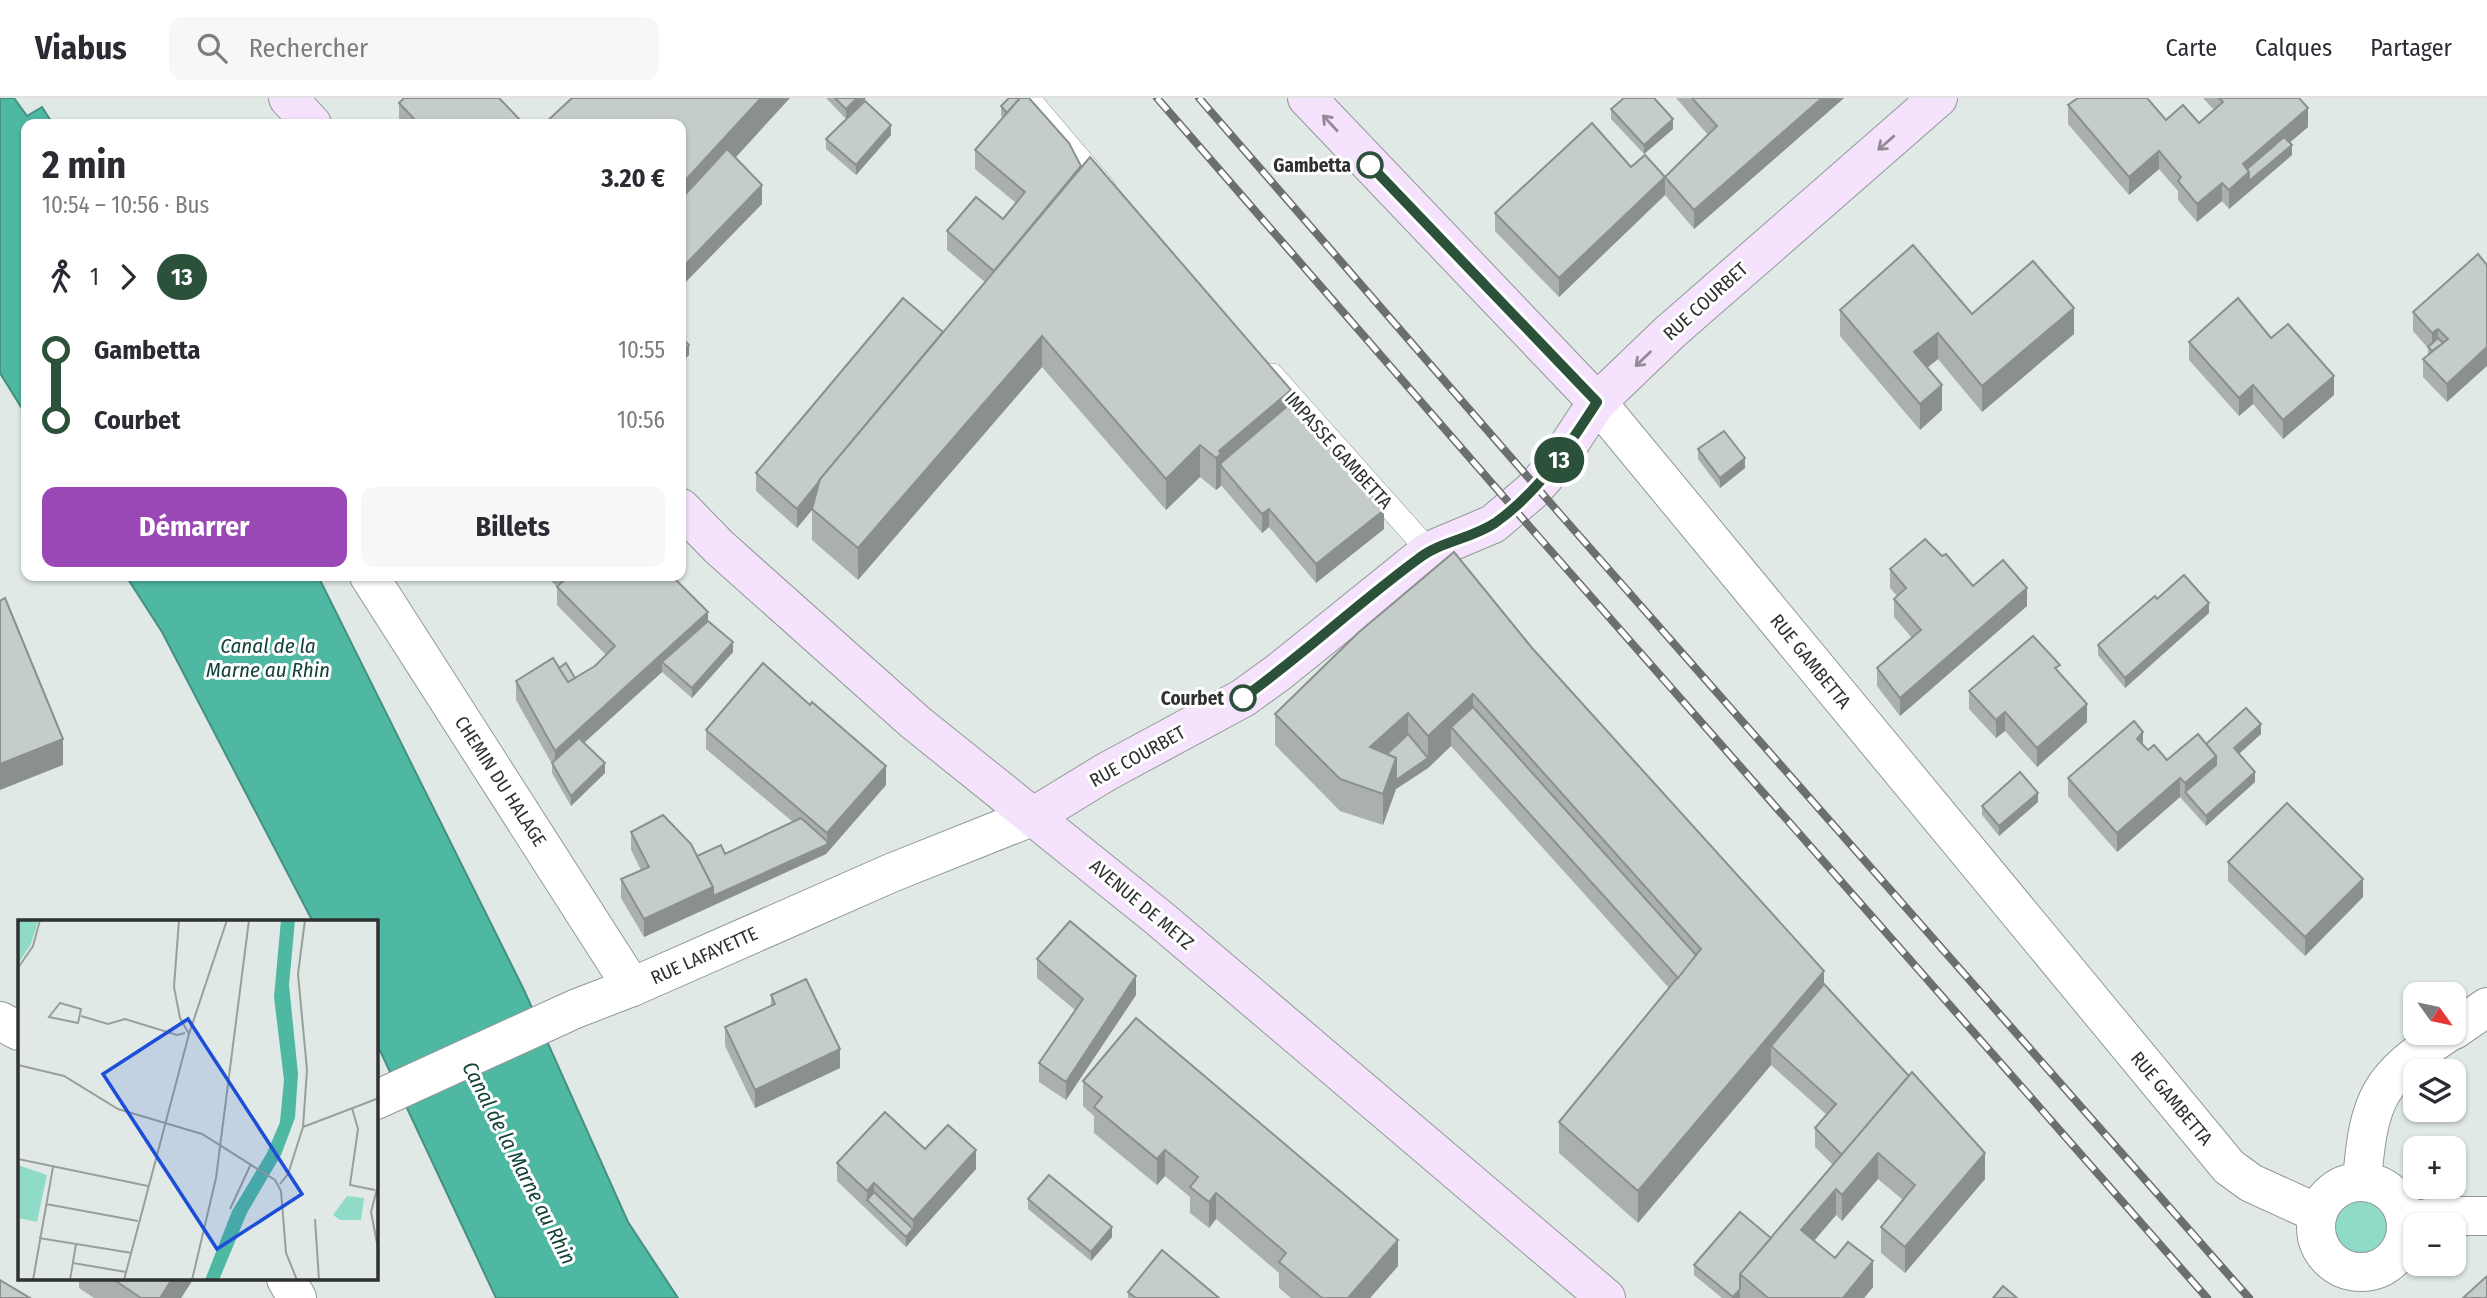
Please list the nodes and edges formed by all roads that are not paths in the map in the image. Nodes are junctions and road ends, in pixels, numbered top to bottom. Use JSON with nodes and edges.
{"nodes":[{"id":1,"x":288,"y":98,"type":"edge"},
{"id":2,"x":1028,"y":98,"type":"edge"},
{"id":3,"x":1307,"y":98,"type":"edge"},
{"id":4,"x":1938,"y":98,"type":"edge"},
{"id":5,"x":307,"y":119,"type":"edge"},
{"id":6,"x":1122,"y":208,"type":"edge"},
{"id":7,"x":1260,"y":362,"type":"edge"},
{"id":8,"x":1597,"y":402,"type":"junction"},
{"id":9,"x":686,"y":513,"type":"edge"},
{"id":10,"x":1429,"y":551,"type":"junction"},
{"id":11,"x":372,"y":581,"type":"edge"},
{"id":12,"x":1034,"y":816,"type":"junction"},
{"id":13,"x":632,"y":987,"type":"junction"},
{"id":14,"x":2487,"y":1007,"type":"edge"},
{"id":15,"x":0,"y":1021,"type":"edge"},
{"id":16,"x":2466,"y":1022,"type":"edge"},
{"id":17,"x":18,"y":1030,"type":"edge"},
{"id":18,"x":2431,"y":1045,"type":"edge"},
{"id":19,"x":378,"y":1099,"type":"edge"},
{"id":20,"x":2362,"y":1181,"type":"junction"},
{"id":21,"x":2317,"y":1213,"type":"junction"},
{"id":22,"x":2403,"y":1213,"type":"edge"},
{"id":23,"x":2466,"y":1216,"type":"edge"},
{"id":24,"x":2487,"y":1216,"type":"edge"},
{"id":25,"x":2403,"y":1243,"type":"edge"},
{"id":26,"x":287,"y":1280,"type":"edge"},
{"id":27,"x":2360,"y":1286,"type":"edge"},
{"id":28,"x":298,"y":1298,"type":"edge"},
{"id":29,"x":1606,"y":1298,"type":"edge"}],
"edges":[{"from":1,"to":5,"type":"street"},
{"from":2,"to":6,"type":"lane"},
{"from":8,"to":3,"type":"street","name":"RUE GAMBETTA","one_way":true},
{"from":4,"to":8,"type":"street","name":"RUE COURBET","one_way":true},
{"from":7,"to":10,"type":"lane","name":"IMPASSE GAMBETTA"},
{"from":8,"to":10,"type":"street","name":"RUE COURBET"},
{"from":8,"to":21,"type":"street","name":"RUE GAMBETTA"},
{"from":9,"to":12,"type":"street","name":"AVENUE DE METZ"},
{"from":10,"to":12,"type":"street","name":"RUE COURBET"},
{"from":11,"to":13,"type":"street","name":"CHEMIN DU HALAGE"},
{"from":12,"to":13,"type":"street","name":"RUE LAFAYETTE"},
{"from":12,"to":29,"type":"street","name":"AVENUE DE METZ"},
{"from":13,"to":19,"type":"street","name":"RUE LAFAYETTE"},
{"from":14,"to":16,"type":"street"},
{"from":15,"to":17,"type":"street"},
{"from":18,"to":20,"type":"street"},
{"from":20,"to":21,"type":"street"},
{"from":20,"to":22,"type":"street"},
{"from":21,"to":27,"type":"street"},
{"from":23,"to":24,"type":"street"},
{"from":25,"to":27,"type":"street"},
{"from":26,"to":28,"type":"street"}]}
